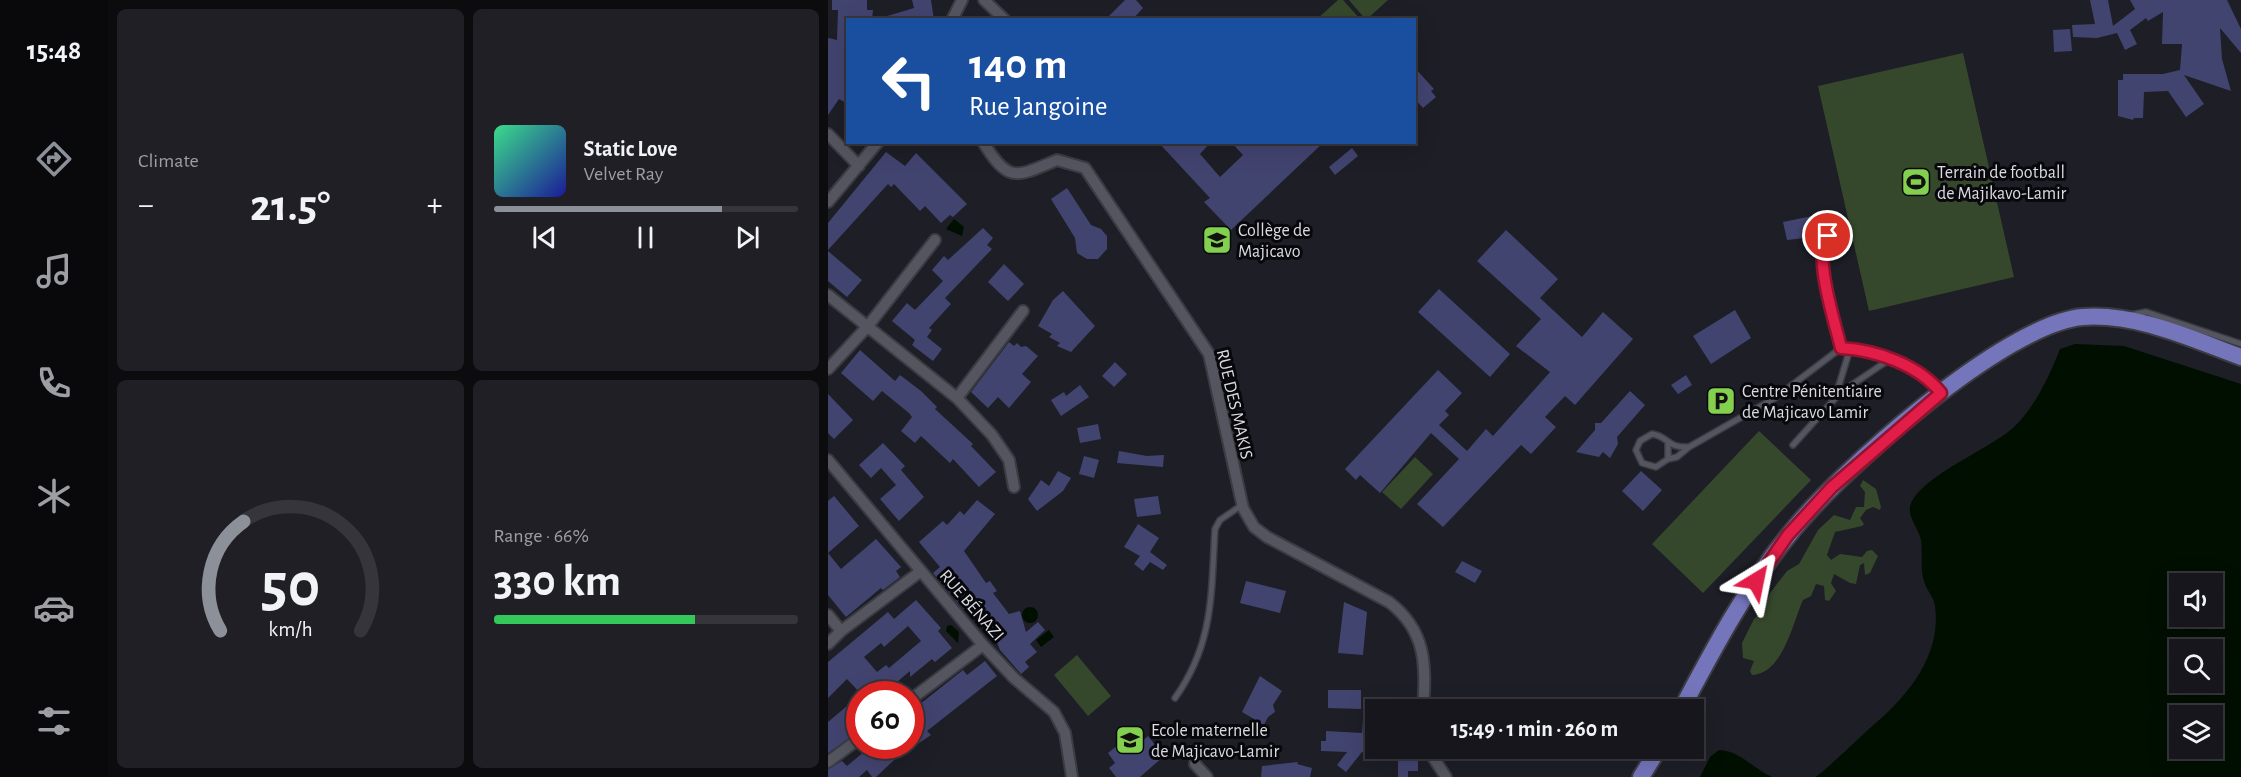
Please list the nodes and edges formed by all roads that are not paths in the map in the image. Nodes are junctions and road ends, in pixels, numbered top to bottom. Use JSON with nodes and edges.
{"nodes":[{"id":1,"x":962,"y":0,"type":"edge"},
{"id":2,"x":984,"y":0,"type":"edge"},
{"id":3,"x":953,"y":18,"type":"edge"},
{"id":4,"x":1003,"y":18,"type":"edge"},
{"id":5,"x":828,"y":134,"type":"edge"},
{"id":6,"x":876,"y":144,"type":"edge"},
{"id":7,"x":984,"y":144,"type":"edge"},
{"id":8,"x":859,"y":166,"type":"junction"},
{"id":9,"x":828,"y":202,"type":"edge"},
{"id":10,"x":1842,"y":231,"type":"dead end"},
{"id":11,"x":935,"y":240,"type":"dead end"},
{"id":12,"x":828,"y":296,"type":"edge"},
{"id":13,"x":1023,"y":311,"type":"dead end"},
{"id":14,"x":2113,"y":318,"type":"junction"},
{"id":15,"x":868,"y":326,"type":"junction"},
{"id":16,"x":2241,"y":344,"type":"edge"},
{"id":17,"x":1841,"y":348,"type":"junction"},
{"id":18,"x":1850,"y":349,"type":"junction"},
{"id":19,"x":2241,"y":357,"type":"edge"},
{"id":20,"x":1890,"y":359,"type":"junction"},
{"id":21,"x":828,"y":369,"type":"edge"},
{"id":22,"x":1941,"y":393,"type":"junction"},
{"id":23,"x":957,"y":399,"type":"junction"},
{"id":24,"x":1834,"y":399,"type":"junction"},
{"id":25,"x":1668,"y":444,"type":"junction"},
{"id":26,"x":1793,"y":445,"type":"dead end"},
{"id":27,"x":1689,"y":447,"type":"junction"},
{"id":28,"x":1668,"y":459,"type":"junction"},
{"id":29,"x":828,"y":460,"type":"edge"},
{"id":30,"x":1014,"y":487,"type":"dead end"},
{"id":31,"x":1242,"y":506,"type":"junction"},
{"id":32,"x":921,"y":572,"type":"junction"},
{"id":33,"x":828,"y":615,"type":"edge"},
{"id":34,"x":841,"y":631,"type":"junction"},
{"id":35,"x":828,"y":644,"type":"edge"},
{"id":36,"x":983,"y":645,"type":"junction"},
{"id":37,"x":924,"y":689,"type":"edge"},
{"id":38,"x":1174,"y":698,"type":"dead end"},
{"id":39,"x":1425,"y":699,"type":"edge"},
{"id":40,"x":1687,"y":699,"type":"edge"},
{"id":41,"x":846,"y":748,"type":"edge"},
{"id":42,"x":1434,"y":759,"type":"edge"},
{"id":43,"x":1652,"y":759,"type":"edge"},
{"id":44,"x":828,"y":762,"type":"edge"},
{"id":45,"x":1195,"y":764,"type":"dead end"},
{"id":46,"x":1072,"y":777,"type":"edge"},
{"id":47,"x":1207,"y":777,"type":"edge"},
{"id":48,"x":1446,"y":777,"type":"edge"},
{"id":49,"x":1641,"y":777,"type":"edge"}],
"edges":[{"from":1,"to":3,"type":"street"},
{"from":2,"to":4,"type":"street"},
{"from":5,"to":8,"type":"street"},
{"from":6,"to":8,"type":"street"},
{"from":7,"to":31,"type":"street","name":"RUE DES MAKIS"},
{"from":8,"to":9,"type":"street"},
{"from":10,"to":17,"type":"lane"},
{"from":11,"to":15,"type":"street"},
{"from":12,"to":15,"type":"street"},
{"from":13,"to":23,"type":"street"},
{"from":14,"to":16,"type":"lane"},
{"from":14,"to":19,"type":"main road"},
{"from":14,"to":22,"type":"main road"},
{"from":15,"to":21,"type":"street"},
{"from":15,"to":23,"type":"street"},
{"from":17,"to":18,"type":"lane"},
{"from":17,"to":27,"type":"lane"},
{"from":18,"to":20,"type":"lane"},
{"from":18,"to":24,"type":"lane"},
{"from":20,"to":22,"type":"lane"},
{"from":20,"to":24,"type":"lane"},
{"from":22,"to":40,"type":"main road"},
{"from":23,"to":30,"type":"street"},
{"from":24,"to":26,"type":"lane"},
{"from":25,"to":27,"type":"lane"},
{"from":25,"to":28,"type":"lane"},
{"from":25,"to":28,"type":"lane"},
{"from":27,"to":28,"type":"lane"},
{"from":29,"to":32,"type":"street","name":"RUE BÉNAZI"},
{"from":31,"to":38,"type":"lane"},
{"from":31,"to":39,"type":"street","name":"RUE DES MAKIS"},
{"from":32,"to":34,"type":"street"},
{"from":32,"to":36,"type":"street","name":"RUE BÉNAZI"},
{"from":33,"to":34,"type":"street"},
{"from":34,"to":35,"type":"street"},
{"from":36,"to":37,"type":"street"},
{"from":36,"to":46,"type":"street","name":"RUE BÉNAZI"},
{"from":41,"to":44,"type":"street"},
{"from":42,"to":48,"type":"street"},
{"from":43,"to":49,"type":"main road"},
{"from":45,"to":47,"type":"street"}]}
